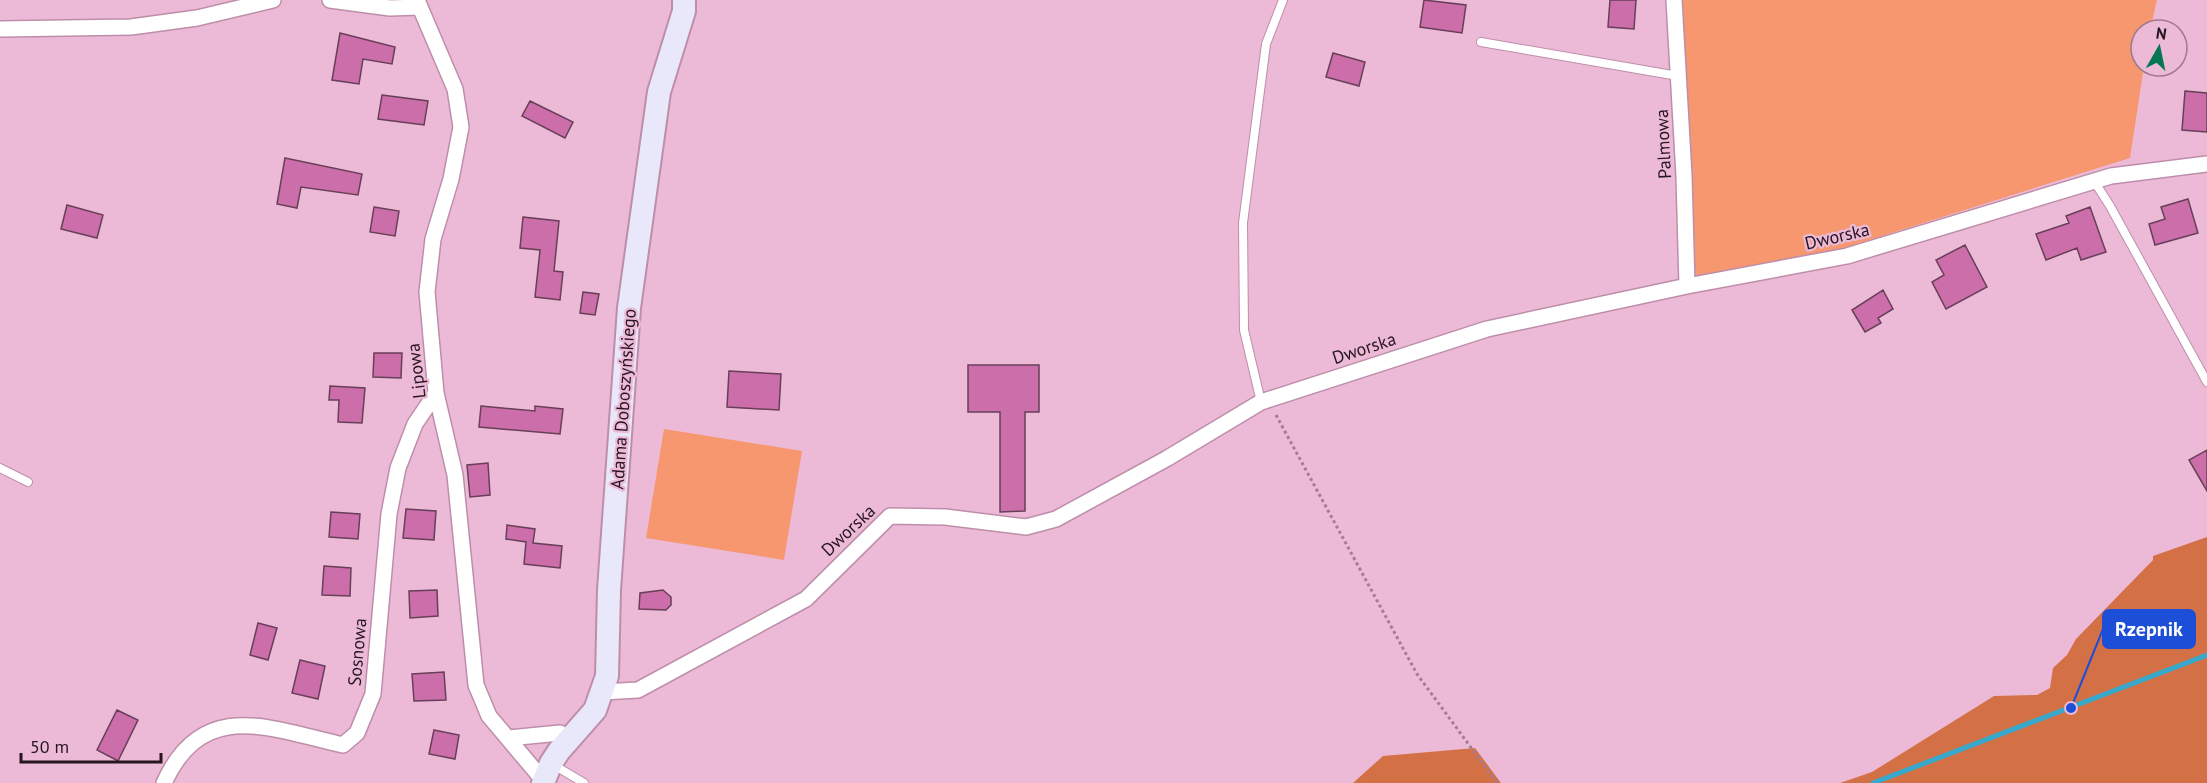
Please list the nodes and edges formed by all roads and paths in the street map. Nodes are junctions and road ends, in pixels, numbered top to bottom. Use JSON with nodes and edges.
{"nodes":[{"id":1,"x":273,"y":0,"type":"edge"},
{"id":2,"x":330,"y":0,"type":"edge"},
{"id":3,"x":684,"y":0,"type":"edge"},
{"id":4,"x":1283,"y":0,"type":"edge"},
{"id":5,"x":1674,"y":0,"type":"edge"},
{"id":6,"x":418,"y":3,"type":"edge"},
{"id":7,"x":0,"y":29,"type":"edge"},
{"id":8,"x":1481,"y":42,"type":"dead end"},
{"id":9,"x":1678,"y":76,"type":"junction"},
{"id":10,"x":2207,"y":164,"type":"edge"},
{"id":11,"x":2094,"y":181,"type":"junction"},
{"id":12,"x":1687,"y":286,"type":"junction"},
{"id":13,"x":2207,"y":382,"type":"edge"},
{"id":14,"x":436,"y":393,"type":"junction"},
{"id":15,"x":1265,"y":401,"type":"junction"},
{"id":16,"x":0,"y":468,"type":"edge"},
{"id":17,"x":28,"y":482,"type":"dead end"},
{"id":18,"x":602,"y":692,"type":"junction"},
{"id":19,"x":508,"y":738,"type":"junction"},
{"id":20,"x":569,"y":739,"type":"junction"},
{"id":21,"x":546,"y":776,"type":"edge"},
{"id":22,"x":164,"y":783,"type":"edge"},
{"id":23,"x":584,"y":783,"type":"edge"},
{"id":24,"x":1497,"y":783,"type":"edge"}],
"edges":[{"from":1,"to":7,"type":"street"},
{"from":2,"to":6,"type":"street"},
{"from":3,"to":18,"type":"street","name":"Adama Doboszyńskiego"},
{"from":4,"to":15,"type":"lane"},
{"from":5,"to":9,"type":"street","name":"Palmowa"},
{"from":6,"to":14,"type":"street","name":"Lipowa"},
{"from":8,"to":9,"type":"lane"},
{"from":9,"to":12,"type":"street","name":"Palmowa"},
{"from":10,"to":11,"type":"street","name":"Dworska"},
{"from":11,"to":12,"type":"street","name":"Dworska"},
{"from":11,"to":13,"type":"lane"},
{"from":12,"to":15,"type":"street","name":"Dworska"},
{"from":14,"to":19,"type":"street","name":"Lipowa"},
{"from":14,"to":22,"type":"street","name":"Sosnowa"},
{"from":15,"to":18,"type":"street","name":"Dworska"},
{"from":15,"to":24,"type":"path"},
{"from":16,"to":17,"type":"lane"},
{"from":18,"to":20,"type":"street","name":"Adama Doboszyńskiego"},
{"from":19,"to":20,"type":"street"},
{"from":19,"to":21,"type":"street","name":"Lipowa"},
{"from":20,"to":21,"type":"street","name":"Adama Doboszyńskiego"},
{"from":21,"to":23,"type":"lane"}]}
